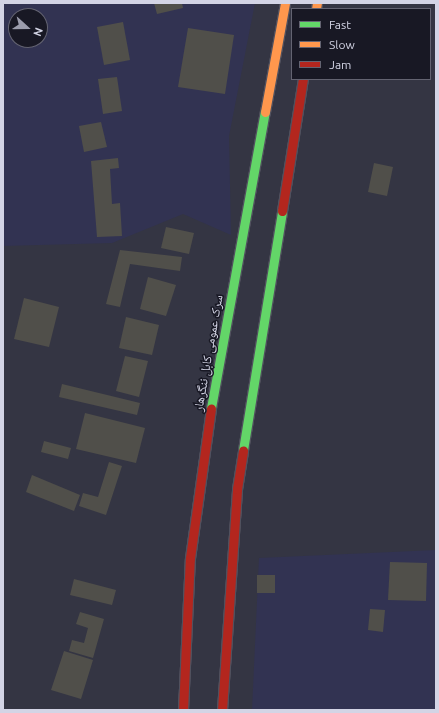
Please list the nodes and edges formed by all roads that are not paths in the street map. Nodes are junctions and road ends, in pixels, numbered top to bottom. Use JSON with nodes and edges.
{"nodes":[{"id":1,"x":285,"y":3,"type":"edge"},
{"id":2,"x":303,"y":80,"type":"edge"},
{"id":3,"x":182,"y":710,"type":"edge"},
{"id":4,"x":222,"y":710,"type":"edge"}],
"edges":[{"from":1,"to":3,"type":"highway","name":"سرک عمومی کابل ننگرهار"},
{"from":2,"to":4,"type":"highway"}]}
